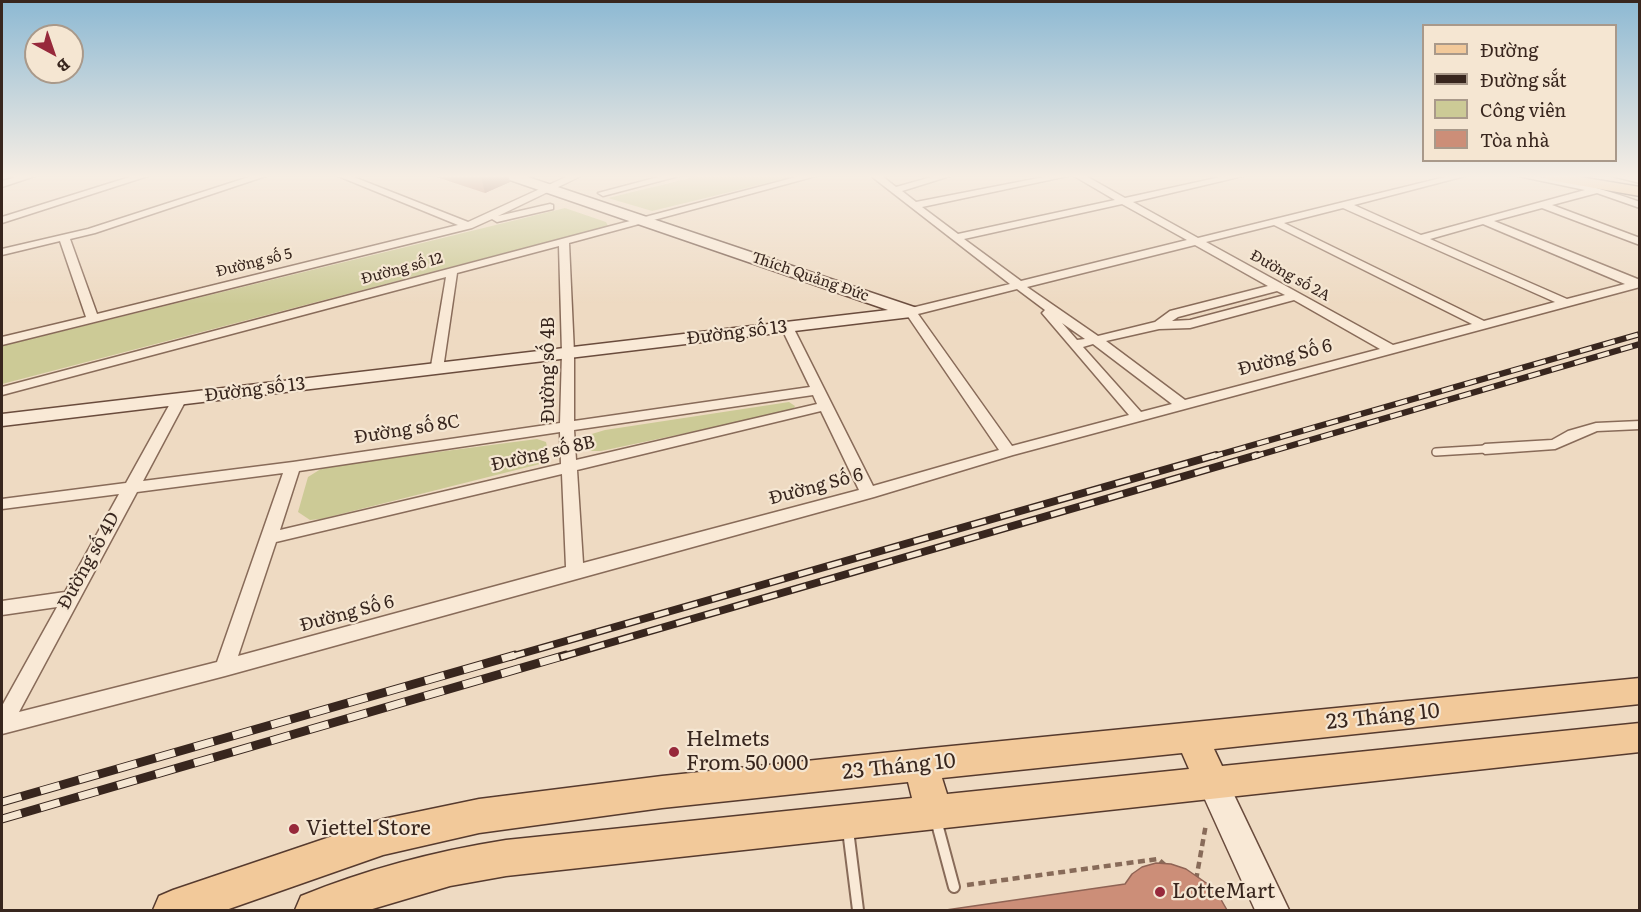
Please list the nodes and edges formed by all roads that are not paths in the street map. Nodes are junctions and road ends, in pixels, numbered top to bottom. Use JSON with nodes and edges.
{"nodes":[{"id":1,"x":126,"y":219,"type":"edge"},
{"id":2,"x":449,"y":219,"type":"edge"},
{"id":3,"x":484,"y":219,"type":"edge"},
{"id":4,"x":500,"y":219,"type":"edge"},
{"id":5,"x":642,"y":219,"type":"edge"},
{"id":6,"x":651,"y":219,"type":"edge"},
{"id":7,"x":934,"y":219,"type":"edge"},
{"id":8,"x":1043,"y":219,"type":"edge"},
{"id":9,"x":1156,"y":219,"type":"edge"},
{"id":10,"x":1289,"y":219,"type":"edge"},
{"id":11,"x":1376,"y":219,"type":"edge"},
{"id":12,"x":1493,"y":219,"type":"edge"},
{"id":13,"x":1579,"y":219,"type":"edge"},
{"id":14,"x":646,"y":220,"type":"junction"},
{"id":15,"x":1484,"y":221,"type":"junction"},
{"id":16,"x":1275,"y":222,"type":"junction"},
{"id":17,"x":468,"y":226,"type":"junction"},
{"id":18,"x":958,"y":237,"type":"junction"},
{"id":19,"x":64,"y":238,"type":"junction"},
{"id":20,"x":1421,"y":238,"type":"junction"},
{"id":21,"x":1197,"y":241,"type":"junction"},
{"id":22,"x":564,"y":242,"type":"junction"},
{"id":23,"x":1640,"y":242,"type":"edge"},
{"id":24,"x":2,"y":252,"type":"edge"},
{"id":25,"x":452,"y":272,"type":"junction"},
{"id":26,"x":1638,"y":284,"type":"edge"},
{"id":27,"x":1020,"y":285,"type":"junction"},
{"id":28,"x":1278,"y":287,"type":"junction"},
{"id":29,"x":844,"y":290,"type":"junction"},
{"id":30,"x":1296,"y":296,"type":"junction"},
{"id":31,"x":1039,"y":301,"type":"junction"},
{"id":32,"x":1565,"y":302,"type":"junction"},
{"id":33,"x":911,"y":312,"type":"junction"},
{"id":34,"x":92,"y":318,"type":"junction"},
{"id":35,"x":835,"y":321,"type":"junction"},
{"id":36,"x":1481,"y":324,"type":"junction"},
{"id":37,"x":1159,"y":325,"type":"junction"},
{"id":38,"x":787,"y":327,"type":"junction"},
{"id":39,"x":2,"y":341,"type":"edge"},
{"id":40,"x":1097,"y":341,"type":"junction"},
{"id":41,"x":1074,"y":345,"type":"junction"},
{"id":42,"x":1392,"y":350,"type":"junction"},
{"id":43,"x":568,"y":353,"type":"junction"},
{"id":44,"x":438,"y":366,"type":"junction"},
{"id":45,"x":818,"y":390,"type":"junction"},
{"id":46,"x":2,"y":391,"type":"edge"},
{"id":47,"x":179,"y":400,"type":"junction"},
{"id":48,"x":1183,"y":405,"type":"junction"},
{"id":49,"x":825,"y":406,"type":"junction"},
{"id":50,"x":1138,"y":417,"type":"junction"},
{"id":51,"x":2,"y":420,"type":"edge"},
{"id":52,"x":1640,"y":425,"type":"edge"},
{"id":53,"x":567,"y":426,"type":"junction"},
{"id":54,"x":1485,"y":449,"type":"joint"},
{"id":55,"x":1436,"y":452,"type":"dead end"},
{"id":56,"x":1008,"y":453,"type":"junction"},
{"id":57,"x":293,"y":467,"type":"junction"},
{"id":58,"x":570,"y":468,"type":"junction"},
{"id":59,"x":129,"y":487,"type":"junction"},
{"id":60,"x":868,"y":493,"type":"junction"},
{"id":61,"x":2,"y":504,"type":"edge"},
{"id":62,"x":270,"y":538,"type":"junction"},
{"id":63,"x":575,"y":571,"type":"junction"},
{"id":64,"x":69,"y":598,"type":"junction"},
{"id":65,"x":2,"y":608,"type":"edge"},
{"id":66,"x":225,"y":668,"type":"junction"},
{"id":67,"x":1640,"y":691,"type":"edge"},
{"id":68,"x":2,"y":724,"type":"edge"},
{"id":69,"x":1640,"y":737,"type":"edge"},
{"id":70,"x":1192,"y":738,"type":"junction"},
{"id":71,"x":921,"y":764,"type":"junction"},
{"id":72,"x":1213,"y":784,"type":"junction"},
{"id":73,"x":934,"y":813,"type":"junction"},
{"id":74,"x":847,"y":822,"type":"junction"},
{"id":75,"x":954,"y":887,"type":"road end"},
{"id":76,"x":173,"y":910,"type":"edge"},
{"id":77,"x":315,"y":910,"type":"edge"},
{"id":78,"x":858,"y":910,"type":"edge"},
{"id":79,"x":1272,"y":910,"type":"edge"}],
"edges":[{"from":1,"to":19,"type":"street"},
{"from":2,"to":17,"type":"street"},
{"from":3,"to":17,"type":"street","name":"Đường số 5"},
{"from":4,"to":17,"type":"street"},
{"from":5,"to":14,"type":"street","name":"Thích Quảng Đức"},
{"from":6,"to":14,"type":"street","name":"Đường số 12"},
{"from":7,"to":18,"type":"street"},
{"from":8,"to":18,"type":"street"},
{"from":9,"to":21,"type":"street","name":"Đường số 2A"},
{"from":10,"to":16,"type":"street","name":"Đường số 13"},
{"from":11,"to":20,"type":"street"},
{"from":12,"to":15,"type":"street"},
{"from":13,"to":23,"type":"street"},
{"from":14,"to":22,"type":"street","name":"Đường số 12"},
{"from":14,"to":29,"type":"street","name":"Thích Quảng Đức"},
{"from":15,"to":20,"type":"street"},
{"from":15,"to":26,"type":"street"},
{"from":16,"to":21,"type":"street","name":"Đường số 13"},
{"from":16,"to":36,"type":"street"},
{"from":17,"to":34,"type":"street","name":"Đường số 5"},
{"from":18,"to":27,"type":"street"},
{"from":19,"to":24,"type":"street"},
{"from":19,"to":34,"type":"street"},
{"from":20,"to":32,"type":"street"},
{"from":21,"to":27,"type":"street","name":"Đường số 13"},
{"from":21,"to":28,"type":"street","name":"Đường số 2A"},
{"from":22,"to":25,"type":"street","name":"Đường số 12"},
{"from":22,"to":43,"type":"street","name":"Đường số 4B"},
{"from":25,"to":44,"type":"street"},
{"from":25,"to":46,"type":"street","name":"Đường số 12"},
{"from":26,"to":32,"type":"street","name":"Đường Số 6"},
{"from":27,"to":31,"type":"street"},
{"from":27,"to":33,"type":"street","name":"Đường số 13"},
{"from":28,"to":30,"type":"street","name":"Đường số 2A"},
{"from":28,"to":37,"type":"street"},
{"from":29,"to":33,"type":"street","name":"Thích Quảng Đức"},
{"from":29,"to":35,"type":"street"},
{"from":30,"to":37,"type":"street"},
{"from":30,"to":42,"type":"street","name":"Đường số 2A"},
{"from":31,"to":40,"type":"street"},
{"from":31,"to":41,"type":"street"},
{"from":32,"to":36,"type":"street","name":"Đường Số 6"},
{"from":33,"to":35,"type":"street","name":"Đường số 13"},
{"from":33,"to":56,"type":"street"},
{"from":34,"to":39,"type":"street","name":"Đường số 5"},
{"from":35,"to":38,"type":"street","name":"Đường số 13"},
{"from":36,"to":42,"type":"street","name":"Đường Số 6"},
{"from":37,"to":40,"type":"street"},
{"from":38,"to":43,"type":"street","name":"Đường số 13"},
{"from":38,"to":45,"type":"street"},
{"from":40,"to":41,"type":"street"},
{"from":40,"to":48,"type":"street"},
{"from":41,"to":50,"type":"street"},
{"from":42,"to":48,"type":"street","name":"Đường Số 6"},
{"from":43,"to":44,"type":"street","name":"Đường số 13"},
{"from":43,"to":53,"type":"street","name":"Đường số 4B"},
{"from":44,"to":47,"type":"street","name":"Đường số 13"},
{"from":45,"to":49,"type":"street"},
{"from":45,"to":53,"type":"street","name":"Đường số 8C"},
{"from":47,"to":51,"type":"street","name":"Đường số 13"},
{"from":47,"to":59,"type":"street","name":"Đường số 4D"},
{"from":48,"to":50,"type":"street","name":"Đường Số 6"},
{"from":49,"to":58,"type":"street","name":"Đường số 8B"},
{"from":49,"to":60,"type":"street"},
{"from":50,"to":56,"type":"street","name":"Đường Số 6"},
{"from":52,"to":54,"type":"street"},
{"from":53,"to":57,"type":"street","name":"Đường số 8C"},
{"from":53,"to":58,"type":"street","name":"Đường số 4B"},
{"from":54,"to":55,"type":"lane"},
{"from":56,"to":60,"type":"street","name":"Đường Số 6"},
{"from":57,"to":59,"type":"street","name":"Đường số 8C"},
{"from":57,"to":62,"type":"street"},
{"from":58,"to":62,"type":"street","name":"Đường số 8B"},
{"from":58,"to":63,"type":"street","name":"Đường số 4B"},
{"from":59,"to":61,"type":"street","name":"Đường số 8C"},
{"from":59,"to":64,"type":"street","name":"Đường số 4D"},
{"from":60,"to":63,"type":"street","name":"Đường Số 6"},
{"from":62,"to":66,"type":"street"},
{"from":63,"to":66,"type":"street","name":"Đường Số 6"},
{"from":64,"to":65,"type":"street"},
{"from":64,"to":68,"type":"street","name":"Đường số 4D"},
{"from":66,"to":68,"type":"street","name":"Đường Số 6"},
{"from":67,"to":70,"type":"main road","name":"23 Tháng 10"},
{"from":69,"to":72,"type":"main road"},
{"from":70,"to":71,"type":"main road","name":"23 Tháng 10"},
{"from":70,"to":72,"type":"main road"},
{"from":71,"to":73,"type":"main road"},
{"from":71,"to":76,"type":"main road","name":"23 Tháng 10"},
{"from":72,"to":73,"type":"main road"},
{"from":72,"to":79,"type":"street"},
{"from":73,"to":74,"type":"main road"},
{"from":73,"to":75,"type":"lane"},
{"from":74,"to":77,"type":"main road"},
{"from":74,"to":78,"type":"lane"}]}
